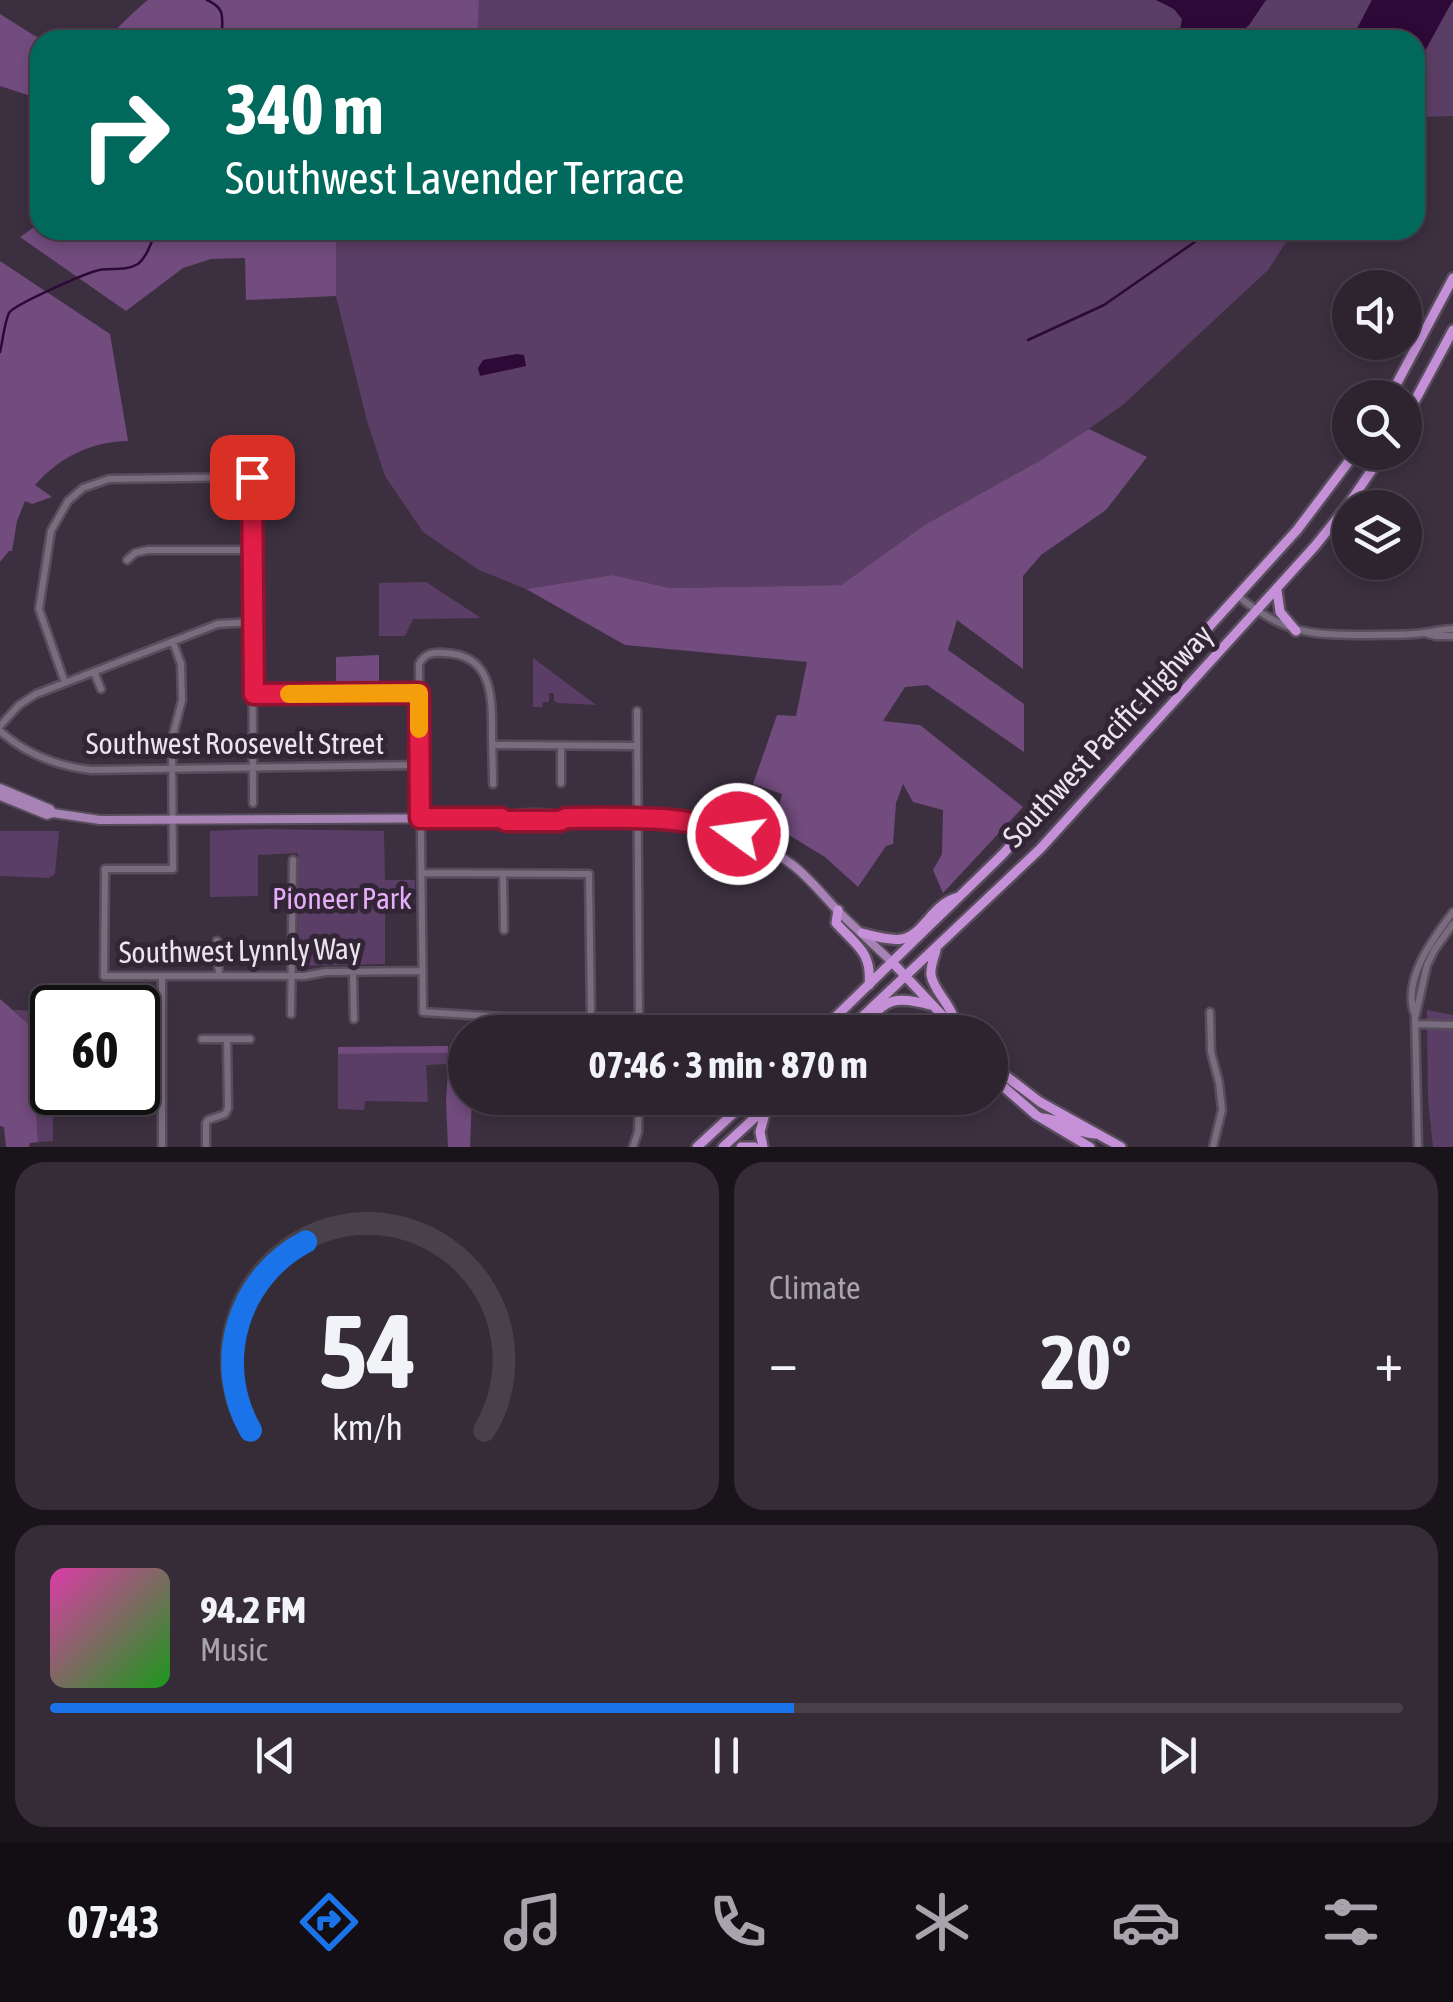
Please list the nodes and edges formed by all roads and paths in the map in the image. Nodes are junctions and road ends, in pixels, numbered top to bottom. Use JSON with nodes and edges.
{"nodes":[{"id":1,"x":1453,"y":278,"type":"edge"},
{"id":2,"x":1453,"y":330,"type":"edge"},
{"id":3,"x":1399,"y":380,"type":"edge"},
{"id":4,"x":1422,"y":388,"type":"edge"},
{"id":5,"x":252,"y":465,"type":"dead end"},
{"id":6,"x":1342,"y":470,"type":"edge"},
{"id":7,"x":1371,"y":470,"type":"edge"},
{"id":8,"x":252,"y":477,"type":"junction"},
{"id":9,"x":252,"y":550,"type":"junction"},
{"id":10,"x":127,"y":560,"type":"dead end"},
{"id":11,"x":1277,"y":589,"type":"junction"},
{"id":12,"x":1238,"y":596,"type":"junction"},
{"id":13,"x":1256,"y":612,"type":"junction"},
{"id":14,"x":252,"y":622,"type":"junction"},
{"id":15,"x":1296,"y":631,"type":"junction"},
{"id":16,"x":1453,"y":633,"type":"edge"},
{"id":17,"x":173,"y":642,"type":"junction"},
{"id":18,"x":94,"y":672,"type":"junction"},
{"id":19,"x":64,"y":683,"type":"junction"},
{"id":20,"x":101,"y":689,"type":"dead end"},
{"id":21,"x":419,"y":693,"type":"junction"},
{"id":22,"x":254,"y":694,"type":"junction"},
{"id":23,"x":637,"y":711,"type":"dead end"},
{"id":24,"x":0,"y":729,"type":"edge"},
{"id":25,"x":492,"y":745,"type":"junction"},
{"id":26,"x":561,"y":746,"type":"junction"},
{"id":27,"x":637,"y":746,"type":"junction"},
{"id":28,"x":419,"y":766,"type":"junction"},
{"id":29,"x":253,"y":768,"type":"junction"},
{"id":30,"x":172,"y":770,"type":"junction"},
{"id":31,"x":562,"y":783,"type":"dead end"},
{"id":32,"x":493,"y":784,"type":"dead end"},
{"id":33,"x":0,"y":788,"type":"edge"},
{"id":34,"x":0,"y":796,"type":"edge"},
{"id":35,"x":253,"y":803,"type":"dead end"},
{"id":36,"x":54,"y":813,"type":"junction"},
{"id":37,"x":420,"y":818,"type":"junction"},
{"id":38,"x":638,"y":818,"type":"junction"},
{"id":39,"x":173,"y":820,"type":"junction"},
{"id":40,"x":293,"y":860,"type":"dead end"},
{"id":41,"x":420,"y":873,"type":"junction"},
{"id":42,"x":503,"y":874,"type":"junction"},
{"id":43,"x":962,"y":896,"type":"junction"},
{"id":44,"x":838,"y":910,"type":"junction"},
{"id":45,"x":1453,"y":912,"type":"edge"},
{"id":46,"x":1453,"y":924,"type":"edge"},
{"id":47,"x":504,"y":930,"type":"dead end"},
{"id":48,"x":862,"y":934,"type":"junction"},
{"id":49,"x":217,"y":940,"type":"dead end"},
{"id":50,"x":936,"y":946,"type":"junction"},
{"id":51,"x":892,"y":963,"type":"junction"},
{"id":52,"x":353,"y":972,"type":"junction"},
{"id":53,"x":422,"y":972,"type":"junction"},
{"id":54,"x":162,"y":976,"type":"junction"},
{"id":55,"x":218,"y":976,"type":"junction"},
{"id":56,"x":291,"y":976,"type":"junction"},
{"id":57,"x":906,"y":977,"type":"junction"},
{"id":58,"x":868,"y":986,"type":"junction"},
{"id":59,"x":933,"y":1006,"type":"junction"},
{"id":60,"x":1210,"y":1012,"type":"dead end"},
{"id":61,"x":291,"y":1014,"type":"dead end"},
{"id":62,"x":463,"y":1015,"type":"edge"},
{"id":63,"x":590,"y":1015,"type":"edge"},
{"id":64,"x":639,"y":1015,"type":"edge"},
{"id":65,"x":838,"y":1015,"type":"edge"},
{"id":66,"x":865,"y":1015,"type":"edge"},
{"id":67,"x":876,"y":1015,"type":"edge"},
{"id":68,"x":941,"y":1015,"type":"edge"},
{"id":69,"x":954,"y":1015,"type":"edge"},
{"id":70,"x":354,"y":1019,"type":"dead end"},
{"id":71,"x":1415,"y":1020,"type":"junction"},
{"id":72,"x":1453,"y":1025,"type":"edge"},
{"id":73,"x":202,"y":1039,"type":"dead end"},
{"id":74,"x":227,"y":1039,"type":"junction"},
{"id":75,"x":250,"y":1039,"type":"dead end"},
{"id":76,"x":162,"y":1078,"type":"joint"},
{"id":77,"x":1008,"y":1078,"type":"edge"},
{"id":78,"x":1008,"y":1090,"type":"edge"},
{"id":79,"x":638,"y":1115,"type":"edge"},
{"id":80,"x":732,"y":1115,"type":"edge"},
{"id":81,"x":757,"y":1115,"type":"edge"},
{"id":82,"x":765,"y":1115,"type":"edge"},
{"id":83,"x":1040,"y":1118,"type":"junction"},
{"id":84,"x":1097,"y":1134,"type":"junction"},
{"id":85,"x":162,"y":1147,"type":"edge"},
{"id":86,"x":206,"y":1147,"type":"edge"},
{"id":87,"x":632,"y":1147,"type":"edge"},
{"id":88,"x":697,"y":1147,"type":"edge"},
{"id":89,"x":723,"y":1147,"type":"edge"},
{"id":90,"x":741,"y":1147,"type":"edge"},
{"id":91,"x":754,"y":1147,"type":"edge"},
{"id":92,"x":763,"y":1147,"type":"edge"},
{"id":93,"x":1090,"y":1147,"type":"edge"},
{"id":94,"x":1121,"y":1147,"type":"edge"},
{"id":95,"x":1214,"y":1147,"type":"edge"},
{"id":96,"x":1418,"y":1147,"type":"edge"}],
"edges":[{"from":1,"to":3,"type":"highway"},
{"from":2,"to":4,"type":"highway"},
{"from":5,"to":8,"type":"street"},
{"from":6,"to":12,"type":"highway","name":"Southwest Pacific Highway"},
{"from":7,"to":11,"type":"highway","name":"Southwest Pacific Highway"},
{"from":8,"to":9,"type":"street"},
{"from":8,"to":19,"type":"street"},
{"from":9,"to":10,"type":"street"},
{"from":9,"to":14,"type":"street"},
{"from":11,"to":13,"type":"highway","name":"Southwest Pacific Highway"},
{"from":11,"to":15,"type":"highway"},
{"from":12,"to":13,"type":"street"},
{"from":12,"to":43,"type":"highway","name":"Southwest Pacific Highway"},
{"from":13,"to":15,"type":"street"},
{"from":13,"to":50,"type":"highway","name":"Southwest Pacific Highway"},
{"from":14,"to":17,"type":"street"},
{"from":14,"to":22,"type":"street"},
{"from":15,"to":16,"type":"street"},
{"from":17,"to":18,"type":"street"},
{"from":17,"to":30,"type":"street","name":"Southwest Lynnly Way"},
{"from":18,"to":19,"type":"street"},
{"from":18,"to":20,"type":"street"},
{"from":19,"to":24,"type":"street"},
{"from":21,"to":22,"type":"street"},
{"from":21,"to":25,"type":"street"},
{"from":21,"to":28,"type":"street"},
{"from":22,"to":29,"type":"street"},
{"from":23,"to":27,"type":"street"},
{"from":24,"to":30,"type":"street","name":"Southwest Roosevelt Street"},
{"from":25,"to":26,"type":"street"},
{"from":25,"to":32,"type":"street"},
{"from":26,"to":27,"type":"street"},
{"from":26,"to":31,"type":"street"},
{"from":27,"to":38,"type":"street"},
{"from":28,"to":29,"type":"street","name":"Southwest Roosevelt Street"},
{"from":28,"to":37,"type":"street"},
{"from":29,"to":30,"type":"street","name":"Southwest Roosevelt Street"},
{"from":29,"to":35,"type":"street"},
{"from":30,"to":39,"type":"street","name":"Southwest Lynnly Way"},
{"from":33,"to":36,"type":"main road"},
{"from":34,"to":36,"type":"main road"},
{"from":36,"to":39,"type":"main road"},
{"from":37,"to":38,"type":"main road"},
{"from":37,"to":39,"type":"main road"},
{"from":37,"to":41,"type":"street"},
{"from":38,"to":44,"type":"main road"},
{"from":38,"to":64,"type":"street"},
{"from":39,"to":54,"type":"street","name":"Southwest Lynnly Way"},
{"from":40,"to":56,"type":"street"},
{"from":41,"to":42,"type":"street"},
{"from":41,"to":53,"type":"street"},
{"from":42,"to":47,"type":"street"},
{"from":42,"to":63,"type":"street"},
{"from":43,"to":48,"type":"highway"},
{"from":43,"to":51,"type":"highway","name":"Southwest Pacific Highway"},
{"from":44,"to":48,"type":"main road"},
{"from":44,"to":58,"type":"highway"},
{"from":45,"to":71,"type":"street"},
{"from":46,"to":71,"type":"street"},
{"from":48,"to":51,"type":"main road"},
{"from":49,"to":55,"type":"street"},
{"from":50,"to":57,"type":"highway","name":"Southwest Pacific Highway"},
{"from":50,"to":69,"type":"highway"},
{"from":51,"to":57,"type":"highway"},
{"from":51,"to":58,"type":"highway","name":"Southwest Pacific Highway"},
{"from":52,"to":53,"type":"street","name":"Southwest Lynnly Way"},
{"from":52,"to":56,"type":"street","name":"Southwest Lynnly Way"},
{"from":52,"to":70,"type":"street"},
{"from":53,"to":62,"type":"street"},
{"from":54,"to":55,"type":"street","name":"Southwest Lynnly Way"},
{"from":54,"to":76,"type":"street"},
{"from":55,"to":56,"type":"street","name":"Southwest Lynnly Way"},
{"from":56,"to":61,"type":"street"},
{"from":57,"to":59,"type":"highway"},
{"from":57,"to":66,"type":"highway","name":"Southwest Pacific Highway"},
{"from":58,"to":65,"type":"highway","name":"Southwest Pacific Highway"},
{"from":59,"to":67,"type":"highway"},
{"from":59,"to":68,"type":"highway"},
{"from":60,"to":95,"type":"street"},
{"from":71,"to":72,"type":"street"},
{"from":71,"to":96,"type":"street"},
{"from":73,"to":74,"type":"street"},
{"from":74,"to":75,"type":"street"},
{"from":74,"to":86,"type":"street"},
{"from":76,"to":85,"type":"street"},
{"from":77,"to":84,"type":"highway"},
{"from":78,"to":83,"type":"highway"},
{"from":79,"to":87,"type":"street"},
{"from":80,"to":88,"type":"highway"},
{"from":81,"to":89,"type":"highway"},
{"from":82,"to":92,"type":"highway"},
{"from":83,"to":84,"type":"highway"},
{"from":83,"to":93,"type":"highway"},
{"from":84,"to":94,"type":"highway"},
{"from":90,"to":91,"type":"highway"}]}
